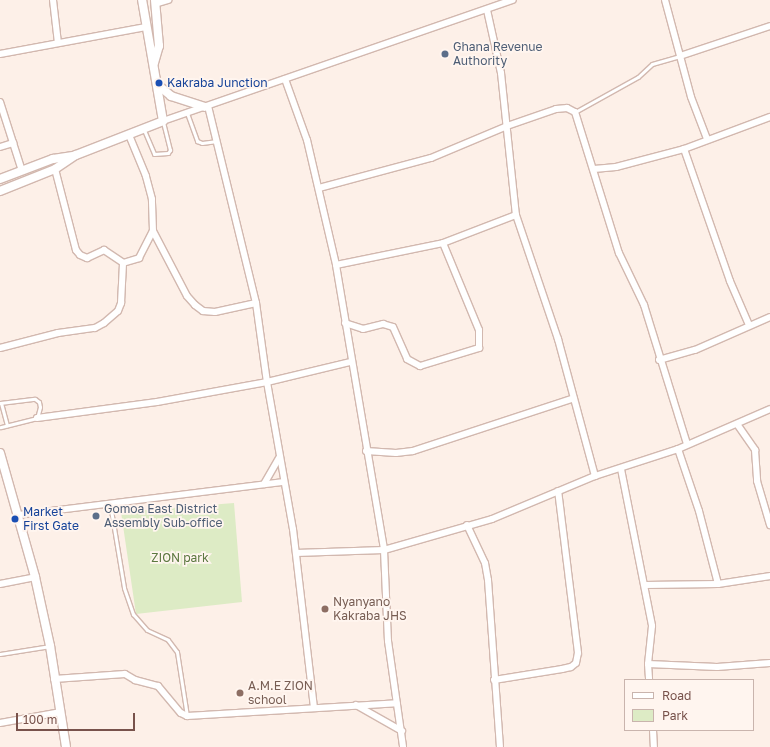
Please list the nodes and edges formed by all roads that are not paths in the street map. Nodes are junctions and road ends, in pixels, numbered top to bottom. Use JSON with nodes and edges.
{"nodes":[{"id":1,"x":53,"y":0,"type":"edge"},
{"id":2,"x":142,"y":0,"type":"edge"},
{"id":3,"x":168,"y":0,"type":"edge"},
{"id":4,"x":513,"y":0,"type":"edge"},
{"id":5,"x":665,"y":0,"type":"edge"},
{"id":6,"x":155,"y":2,"type":"edge"},
{"id":7,"x":487,"y":10,"type":"junction"},
{"id":8,"x":770,"y":26,"type":"edge"},
{"id":9,"x":145,"y":28,"type":"junction"},
{"id":10,"x":58,"y":43,"type":"junction"},
{"id":11,"x":0,"y":54,"type":"edge"},
{"id":12,"x":680,"y":56,"type":"junction"},
{"id":13,"x":154,"y":63,"type":"junction"},
{"id":14,"x":285,"y":79,"type":"junction"},
{"id":15,"x":158,"y":85,"type":"junction"},
{"id":16,"x":0,"y":102,"type":"edge"},
{"id":17,"x":206,"y":107,"type":"junction"},
{"id":18,"x":575,"y":112,"type":"junction"},
{"id":19,"x":187,"y":113,"type":"junction"},
{"id":20,"x":770,"y":117,"type":"edge"},
{"id":21,"x":163,"y":121,"type":"junction"},
{"id":22,"x":507,"y":126,"type":"junction"},
{"id":23,"x":143,"y":129,"type":"junction"},
{"id":24,"x":129,"y":134,"type":"junction"},
{"id":25,"x":707,"y":139,"type":"junction"},
{"id":26,"x":217,"y":141,"type":"junction"},
{"id":27,"x":13,"y":142,"type":"junction"},
{"id":28,"x":0,"y":147,"type":"edge"},
{"id":29,"x":684,"y":149,"type":"junction"},
{"id":30,"x":76,"y":155,"type":"junction"},
{"id":31,"x":55,"y":169,"type":"junction"},
{"id":32,"x":594,"y":169,"type":"junction"},
{"id":33,"x":22,"y":171,"type":"junction"},
{"id":34,"x":0,"y":179,"type":"edge"},
{"id":35,"x":319,"y":188,"type":"junction"},
{"id":36,"x":0,"y":191,"type":"edge"},
{"id":37,"x":516,"y":215,"type":"junction"},
{"id":38,"x":153,"y":231,"type":"junction"},
{"id":39,"x":443,"y":243,"type":"junction"},
{"id":40,"x":123,"y":263,"type":"junction"},
{"id":41,"x":336,"y":265,"type":"junction"},
{"id":42,"x":256,"y":303,"type":"junction"},
{"id":43,"x":770,"y":317,"type":"edge"},
{"id":44,"x":345,"y":323,"type":"junction"},
{"id":45,"x":749,"y":325,"type":"junction"},
{"id":46,"x":0,"y":348,"type":"edge"},
{"id":47,"x":659,"y":360,"type":"junction"},
{"id":48,"x":350,"y":362,"type":"junction"},
{"id":49,"x":267,"y":382,"type":"junction"},
{"id":50,"x":574,"y":398,"type":"junction"},
{"id":51,"x":0,"y":403,"type":"edge"},
{"id":52,"x":770,"y":409,"type":"edge"},
{"id":53,"x":37,"y":418,"type":"junction"},
{"id":54,"x":737,"y":424,"type":"junction"},
{"id":55,"x":7,"y":425,"type":"junction"},
{"id":56,"x":0,"y":427,"type":"edge"},
{"id":57,"x":687,"y":444,"type":"junction"},
{"id":58,"x":678,"y":449,"type":"junction"},
{"id":59,"x":366,"y":451,"type":"junction"},
{"id":60,"x":0,"y":453,"type":"edge"},
{"id":61,"x":279,"y":458,"type":"junction"},
{"id":62,"x":621,"y":469,"type":"junction"},
{"id":63,"x":595,"y":476,"type":"junction"},
{"id":64,"x":283,"y":482,"type":"junction"},
{"id":65,"x":264,"y":484,"type":"junction"},
{"id":66,"x":558,"y":491,"type":"junction"},
{"id":67,"x":110,"y":504,"type":"junction"},
{"id":68,"x":18,"y":515,"type":"junction"},
{"id":69,"x":467,"y":525,"type":"junction"},
{"id":70,"x":770,"y":525,"type":"edge"},
{"id":71,"x":384,"y":550,"type":"junction"},
{"id":72,"x":296,"y":553,"type":"junction"},
{"id":73,"x":770,"y":576,"type":"edge"},
{"id":74,"x":35,"y":577,"type":"junction"},
{"id":75,"x":0,"y":584,"type":"edge"},
{"id":76,"x":718,"y":584,"type":"junction"},
{"id":77,"x":645,"y":585,"type":"junction"},
{"id":78,"x":50,"y":646,"type":"junction"},
{"id":79,"x":0,"y":654,"type":"edge"},
{"id":80,"x":770,"y":663,"type":"edge"},
{"id":81,"x":648,"y":664,"type":"junction"},
{"id":82,"x":54,"y":679,"type":"junction"},
{"id":83,"x":649,"y":679,"type":"edge"},
{"id":84,"x":494,"y":680,"type":"junction"},
{"id":85,"x":398,"y":703,"type":"junction"},
{"id":86,"x":356,"y":705,"type":"junction"},
{"id":87,"x":314,"y":708,"type":"junction"},
{"id":88,"x":61,"y":712,"type":"junction"},
{"id":89,"x":187,"y":716,"type":"junction"},
{"id":90,"x":0,"y":724,"type":"edge"},
{"id":91,"x":402,"y":731,"type":"junction"},
{"id":92,"x":653,"y":731,"type":"edge"},
{"id":93,"x":66,"y":747,"type":"edge"},
{"id":94,"x":404,"y":747,"type":"edge"},
{"id":95,"x":500,"y":747,"type":"edge"},
{"id":96,"x":654,"y":747,"type":"edge"}],
"edges":[{"from":1,"to":10,"type":"street"},
{"from":2,"to":9,"type":"street"},
{"from":3,"to":6,"type":"street"},
{"from":4,"to":7,"type":"street"},
{"from":5,"to":12,"type":"street"},
{"from":6,"to":13,"type":"street"},
{"from":7,"to":14,"type":"street"},
{"from":7,"to":22,"type":"street"},
{"from":8,"to":12,"type":"street"},
{"from":9,"to":10,"type":"street"},
{"from":9,"to":13,"type":"street"},
{"from":10,"to":11,"type":"street"},
{"from":12,"to":18,"type":"lane"},
{"from":12,"to":25,"type":"street"},
{"from":13,"to":15,"type":"street"},
{"from":14,"to":17,"type":"street"},
{"from":14,"to":35,"type":"street"},
{"from":15,"to":17,"type":"street"},
{"from":15,"to":21,"type":"street"},
{"from":16,"to":27,"type":"street"},
{"from":17,"to":19,"type":"street"},
{"from":17,"to":26,"type":"street"},
{"from":18,"to":22,"type":"street"},
{"from":18,"to":32,"type":"street"},
{"from":19,"to":21,"type":"street"},
{"from":19,"to":26,"type":"lane"},
{"from":20,"to":25,"type":"street"},
{"from":21,"to":23,"type":"street"},
{"from":21,"to":23,"type":"lane"},
{"from":22,"to":35,"type":"street"},
{"from":22,"to":37,"type":"street"},
{"from":23,"to":24,"type":"street"},
{"from":24,"to":30,"type":"street"},
{"from":24,"to":38,"type":"street"},
{"from":25,"to":29,"type":"street"},
{"from":26,"to":42,"type":"street"},
{"from":27,"to":28,"type":"street"},
{"from":27,"to":33,"type":"street"},
{"from":29,"to":32,"type":"street"},
{"from":29,"to":45,"type":"street"},
{"from":30,"to":31,"type":"street"},
{"from":30,"to":33,"type":"street"},
{"from":31,"to":36,"type":"street"},
{"from":31,"to":40,"type":"street"},
{"from":32,"to":47,"type":"street"},
{"from":33,"to":34,"type":"street"},
{"from":35,"to":41,"type":"street"},
{"from":37,"to":39,"type":"street"},
{"from":37,"to":50,"type":"street"},
{"from":38,"to":40,"type":"street"},
{"from":38,"to":42,"type":"street"},
{"from":39,"to":41,"type":"street"},
{"from":39,"to":44,"type":"street"},
{"from":40,"to":46,"type":"street"},
{"from":41,"to":44,"type":"street"},
{"from":42,"to":49,"type":"street"},
{"from":43,"to":45,"type":"street"},
{"from":44,"to":48,"type":"street"},
{"from":45,"to":47,"type":"street"},
{"from":47,"to":57,"type":"street"},
{"from":48,"to":49,"type":"street"},
{"from":48,"to":59,"type":"street"},
{"from":49,"to":53,"type":"street"},
{"from":49,"to":61,"type":"street"},
{"from":50,"to":59,"type":"street"},
{"from":50,"to":63,"type":"street"},
{"from":51,"to":53,"type":"lane"},
{"from":51,"to":55,"type":"lane"},
{"from":52,"to":54,"type":"street"},
{"from":53,"to":55,"type":"lane"},
{"from":54,"to":57,"type":"street"},
{"from":54,"to":70,"type":"street"},
{"from":55,"to":56,"type":"lane"},
{"from":57,"to":58,"type":"street"},
{"from":58,"to":62,"type":"street"},
{"from":58,"to":76,"type":"street"},
{"from":59,"to":71,"type":"street"},
{"from":60,"to":68,"type":"street"},
{"from":61,"to":64,"type":"street"},
{"from":61,"to":65,"type":"street"},
{"from":62,"to":63,"type":"street"},
{"from":62,"to":77,"type":"street"},
{"from":63,"to":66,"type":"street"},
{"from":64,"to":65,"type":"street"},
{"from":64,"to":72,"type":"street"},
{"from":65,"to":67,"type":"street"},
{"from":66,"to":69,"type":"street"},
{"from":66,"to":84,"type":"street"},
{"from":67,"to":68,"type":"street"},
{"from":67,"to":89,"type":"lane"},
{"from":68,"to":74,"type":"street"},
{"from":69,"to":71,"type":"street"},
{"from":69,"to":84,"type":"street"},
{"from":71,"to":72,"type":"street"},
{"from":71,"to":85,"type":"street"},
{"from":72,"to":87,"type":"street"},
{"from":73,"to":76,"type":"street"},
{"from":74,"to":75,"type":"street"},
{"from":74,"to":78,"type":"street"},
{"from":76,"to":77,"type":"street"},
{"from":77,"to":81,"type":"street"},
{"from":78,"to":79,"type":"lane"},
{"from":78,"to":82,"type":"street"},
{"from":80,"to":81,"type":"street"},
{"from":81,"to":83,"type":"street"},
{"from":82,"to":88,"type":"street"},
{"from":82,"to":89,"type":"street"},
{"from":84,"to":95,"type":"street"},
{"from":85,"to":86,"type":"street"},
{"from":85,"to":91,"type":"street"},
{"from":86,"to":87,"type":"street"},
{"from":86,"to":91,"type":"street"},
{"from":87,"to":89,"type":"street"},
{"from":88,"to":90,"type":"street"},
{"from":88,"to":93,"type":"street"},
{"from":91,"to":94,"type":"street"},
{"from":92,"to":96,"type":"street"}]}
